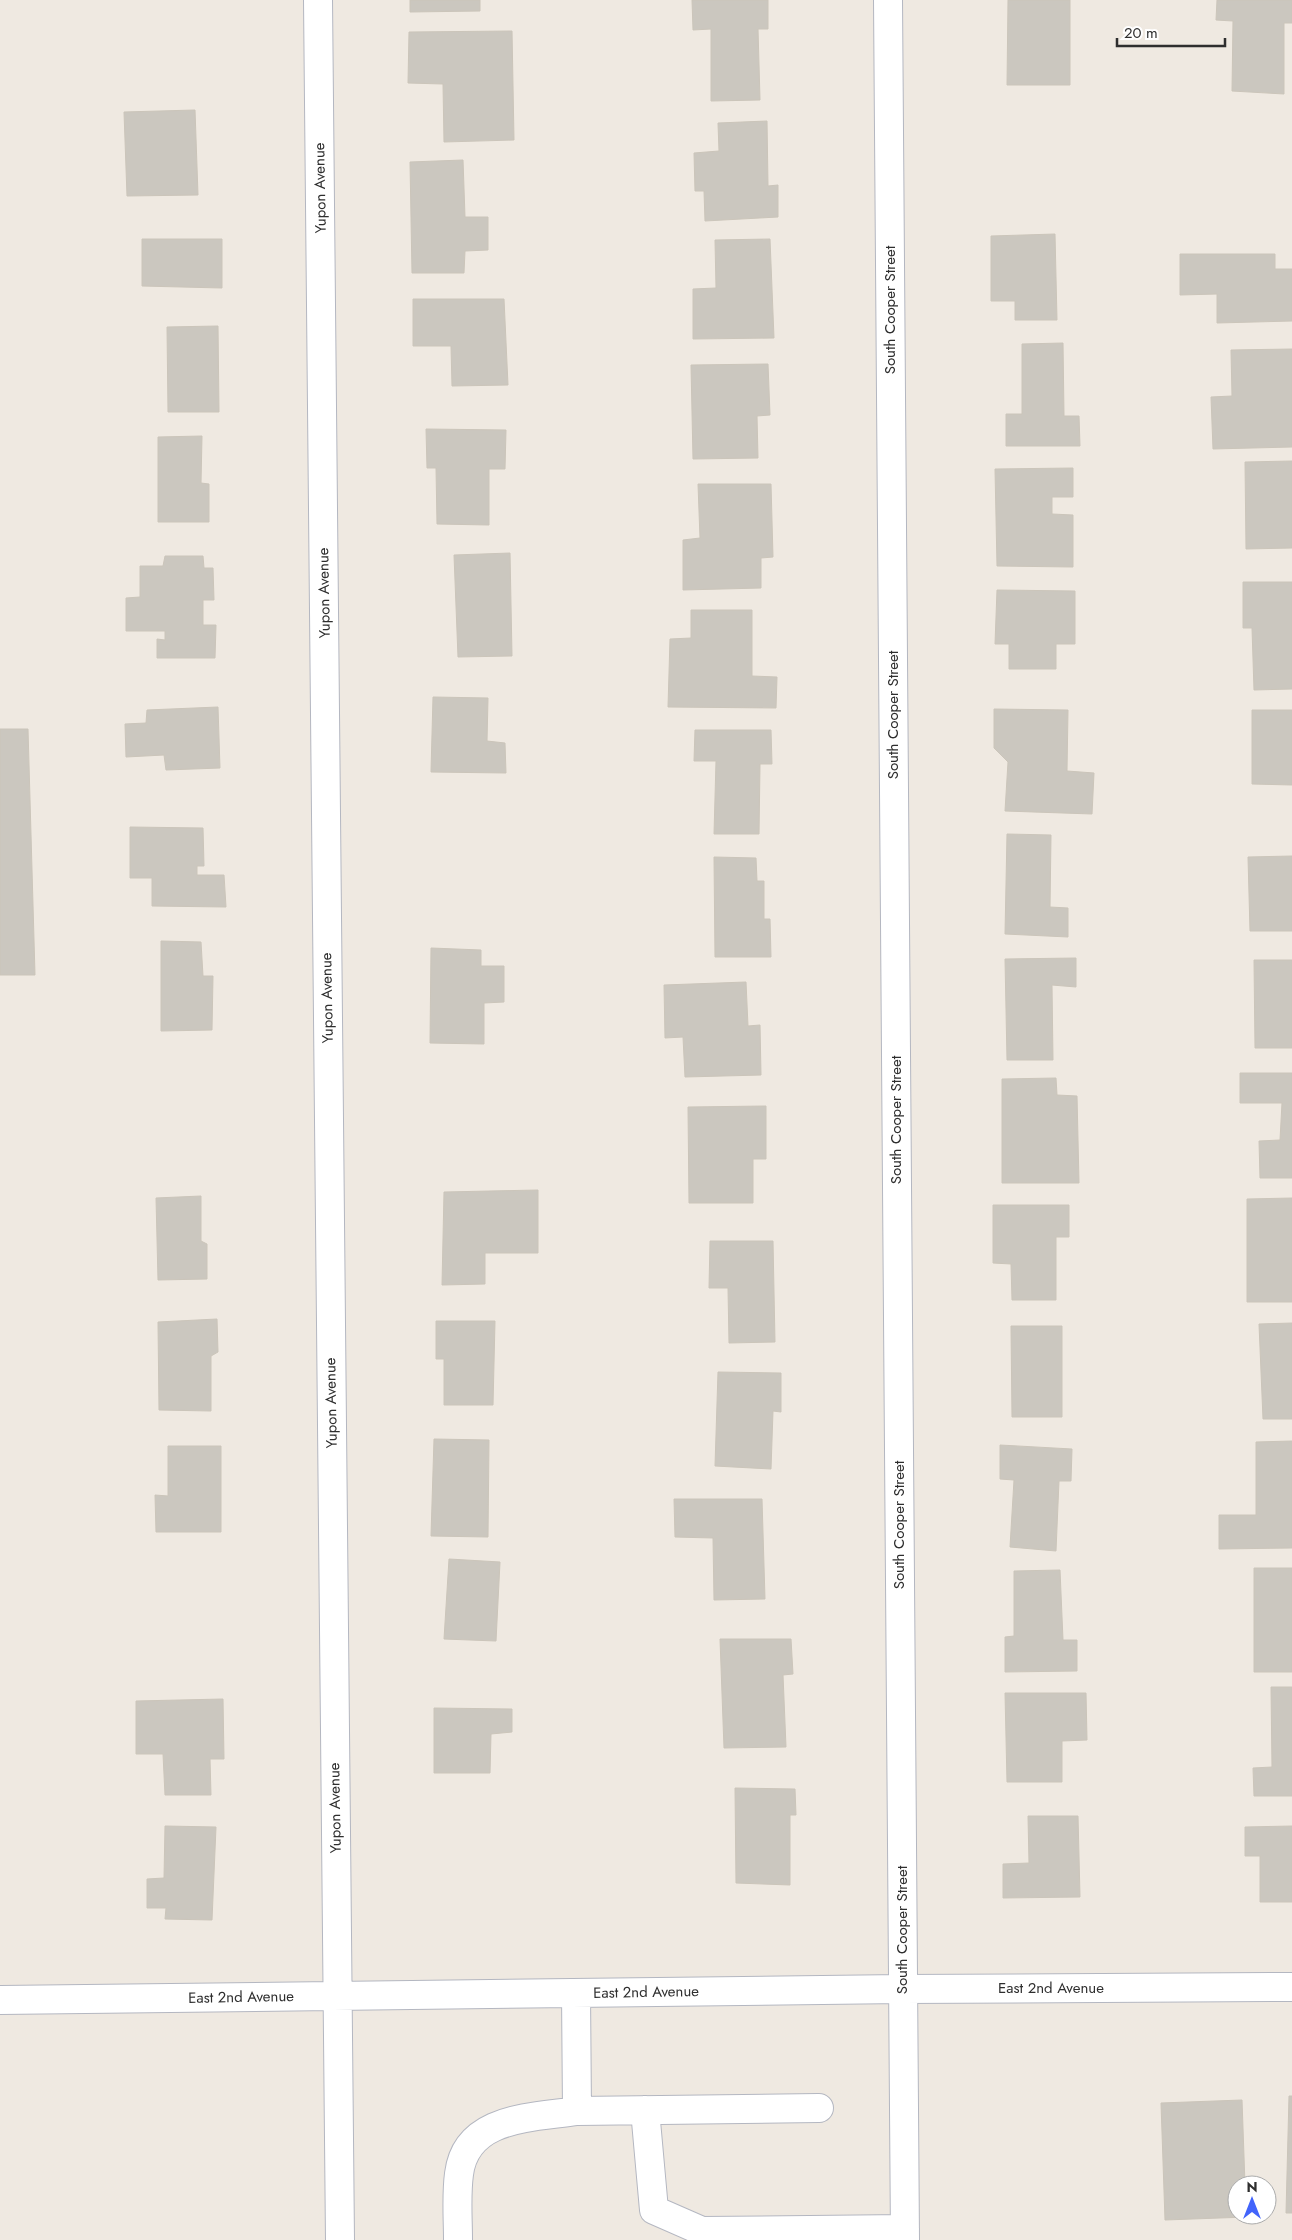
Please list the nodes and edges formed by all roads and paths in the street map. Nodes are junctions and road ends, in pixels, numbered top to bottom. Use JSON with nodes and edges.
{"nodes":[{"id":1,"x":318,"y":0,"type":"edge"},
{"id":2,"x":888,"y":0,"type":"edge"},
{"id":3,"x":1292,"y":1987,"type":"edge"},
{"id":4,"x":902,"y":1989,"type":"junction"},
{"id":5,"x":576,"y":1993,"type":"junction"},
{"id":6,"x":337,"y":1996,"type":"junction"},
{"id":7,"x":0,"y":2000,"type":"edge"},
{"id":8,"x":820,"y":2108,"type":"dead end"},
{"id":9,"x":645,"y":2110,"type":"junction"},
{"id":10,"x":577,"y":2111,"type":"junction"},
{"id":11,"x":905,"y":2234,"type":"edge"},
{"id":12,"x":340,"y":2240,"type":"edge"},
{"id":13,"x":458,"y":2240,"type":"edge"}],
"edges":[{"from":1,"to":6,"type":"street","name":"Yupon Avenue"},
{"from":2,"to":4,"type":"street","name":"South Cooper Street"},
{"from":3,"to":4,"type":"street","name":"East 2nd Avenue"},
{"from":4,"to":5,"type":"street","name":"East 2nd Avenue"},
{"from":4,"to":11,"type":"street","name":"South Cooper Street"},
{"from":5,"to":6,"type":"street","name":"East 2nd Avenue"},
{"from":5,"to":10,"type":"street"},
{"from":6,"to":7,"type":"street","name":"East 2nd Avenue"},
{"from":6,"to":12,"type":"street","name":"Yupon Avenue"},
{"from":8,"to":9,"type":"street"},
{"from":9,"to":10,"type":"street"},
{"from":9,"to":11,"type":"street"},
{"from":10,"to":13,"type":"street"}]}
